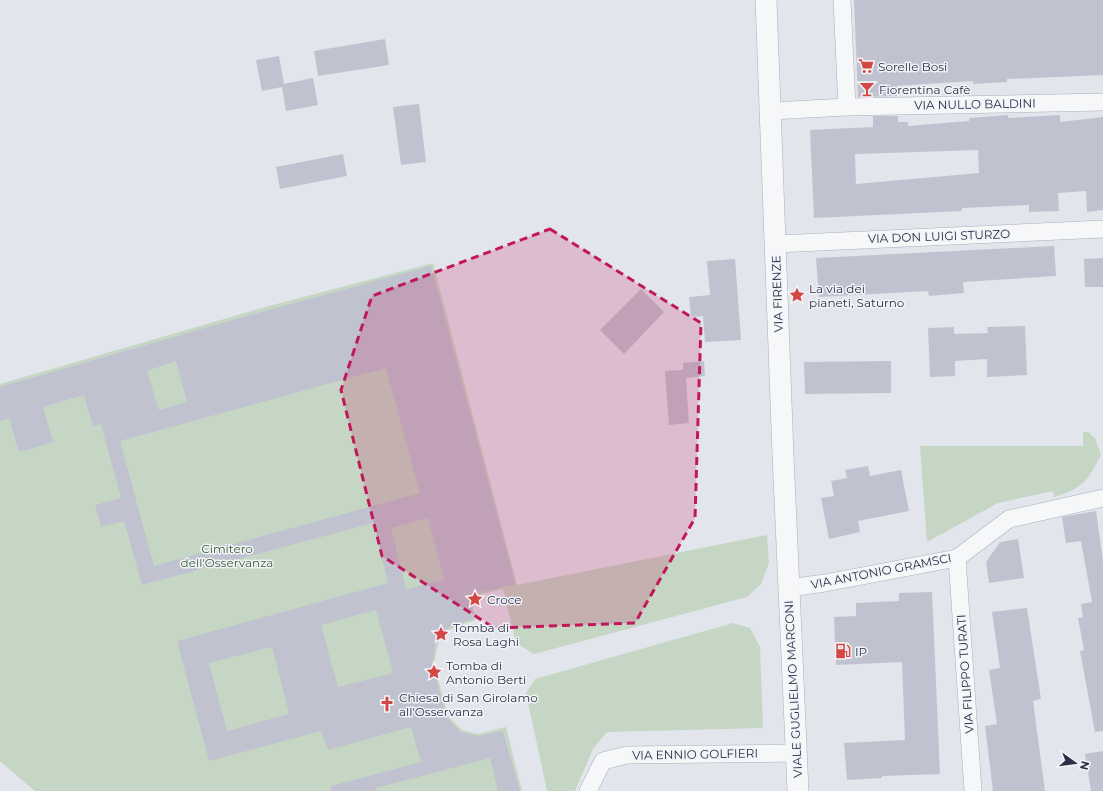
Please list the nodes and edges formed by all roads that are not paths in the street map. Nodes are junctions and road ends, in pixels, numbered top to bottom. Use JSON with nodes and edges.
{"nodes":[{"id":1,"x":766,"y":0,"type":"edge"},
{"id":2,"x":842,"y":0,"type":"edge"},
{"id":3,"x":1103,"y":102,"type":"edge"},
{"id":4,"x":846,"y":107,"type":"junction"},
{"id":5,"x":771,"y":111,"type":"junction"},
{"id":6,"x":1103,"y":229,"type":"edge"},
{"id":7,"x":776,"y":244,"type":"junction"},
{"id":8,"x":1103,"y":498,"type":"edge"},
{"id":9,"x":957,"y":558,"type":"junction"},
{"id":10,"x":789,"y":588,"type":"junction"},
{"id":11,"x":796,"y":753,"type":"junction"},
{"id":12,"x":588,"y":791,"type":"edge"},
{"id":13,"x":798,"y":791,"type":"edge"},
{"id":14,"x":974,"y":791,"type":"edge"}],
"edges":[{"from":1,"to":5,"type":"street","name":"VIA FIRENZE"},
{"from":2,"to":4,"type":"street"},
{"from":3,"to":4,"type":"street","name":"VIA NULLO BALDINI"},
{"from":4,"to":5,"type":"street","name":"VIA NULLO BALDINI"},
{"from":5,"to":7,"type":"street","name":"VIA FIRENZE"},
{"from":6,"to":7,"type":"street","name":"VIA DON LUIGI STURZO"},
{"from":7,"to":10,"type":"street","name":"VIA FIRENZE"},
{"from":8,"to":9,"type":"street","name":"VIA ANTONIO GRAMSCI"},
{"from":9,"to":10,"type":"street","name":"VIA ANTONIO GRAMSCI"},
{"from":9,"to":14,"type":"street","name":"VIA FILIPPO TURATI"},
{"from":10,"to":11,"type":"street","name":"VIALE GUGLIELMO MARCONI"},
{"from":11,"to":12,"type":"street","name":"VIA ENNIO GOLFIERI"},
{"from":11,"to":13,"type":"street","name":"VIALE GUGLIELMO MARCONI"}]}
